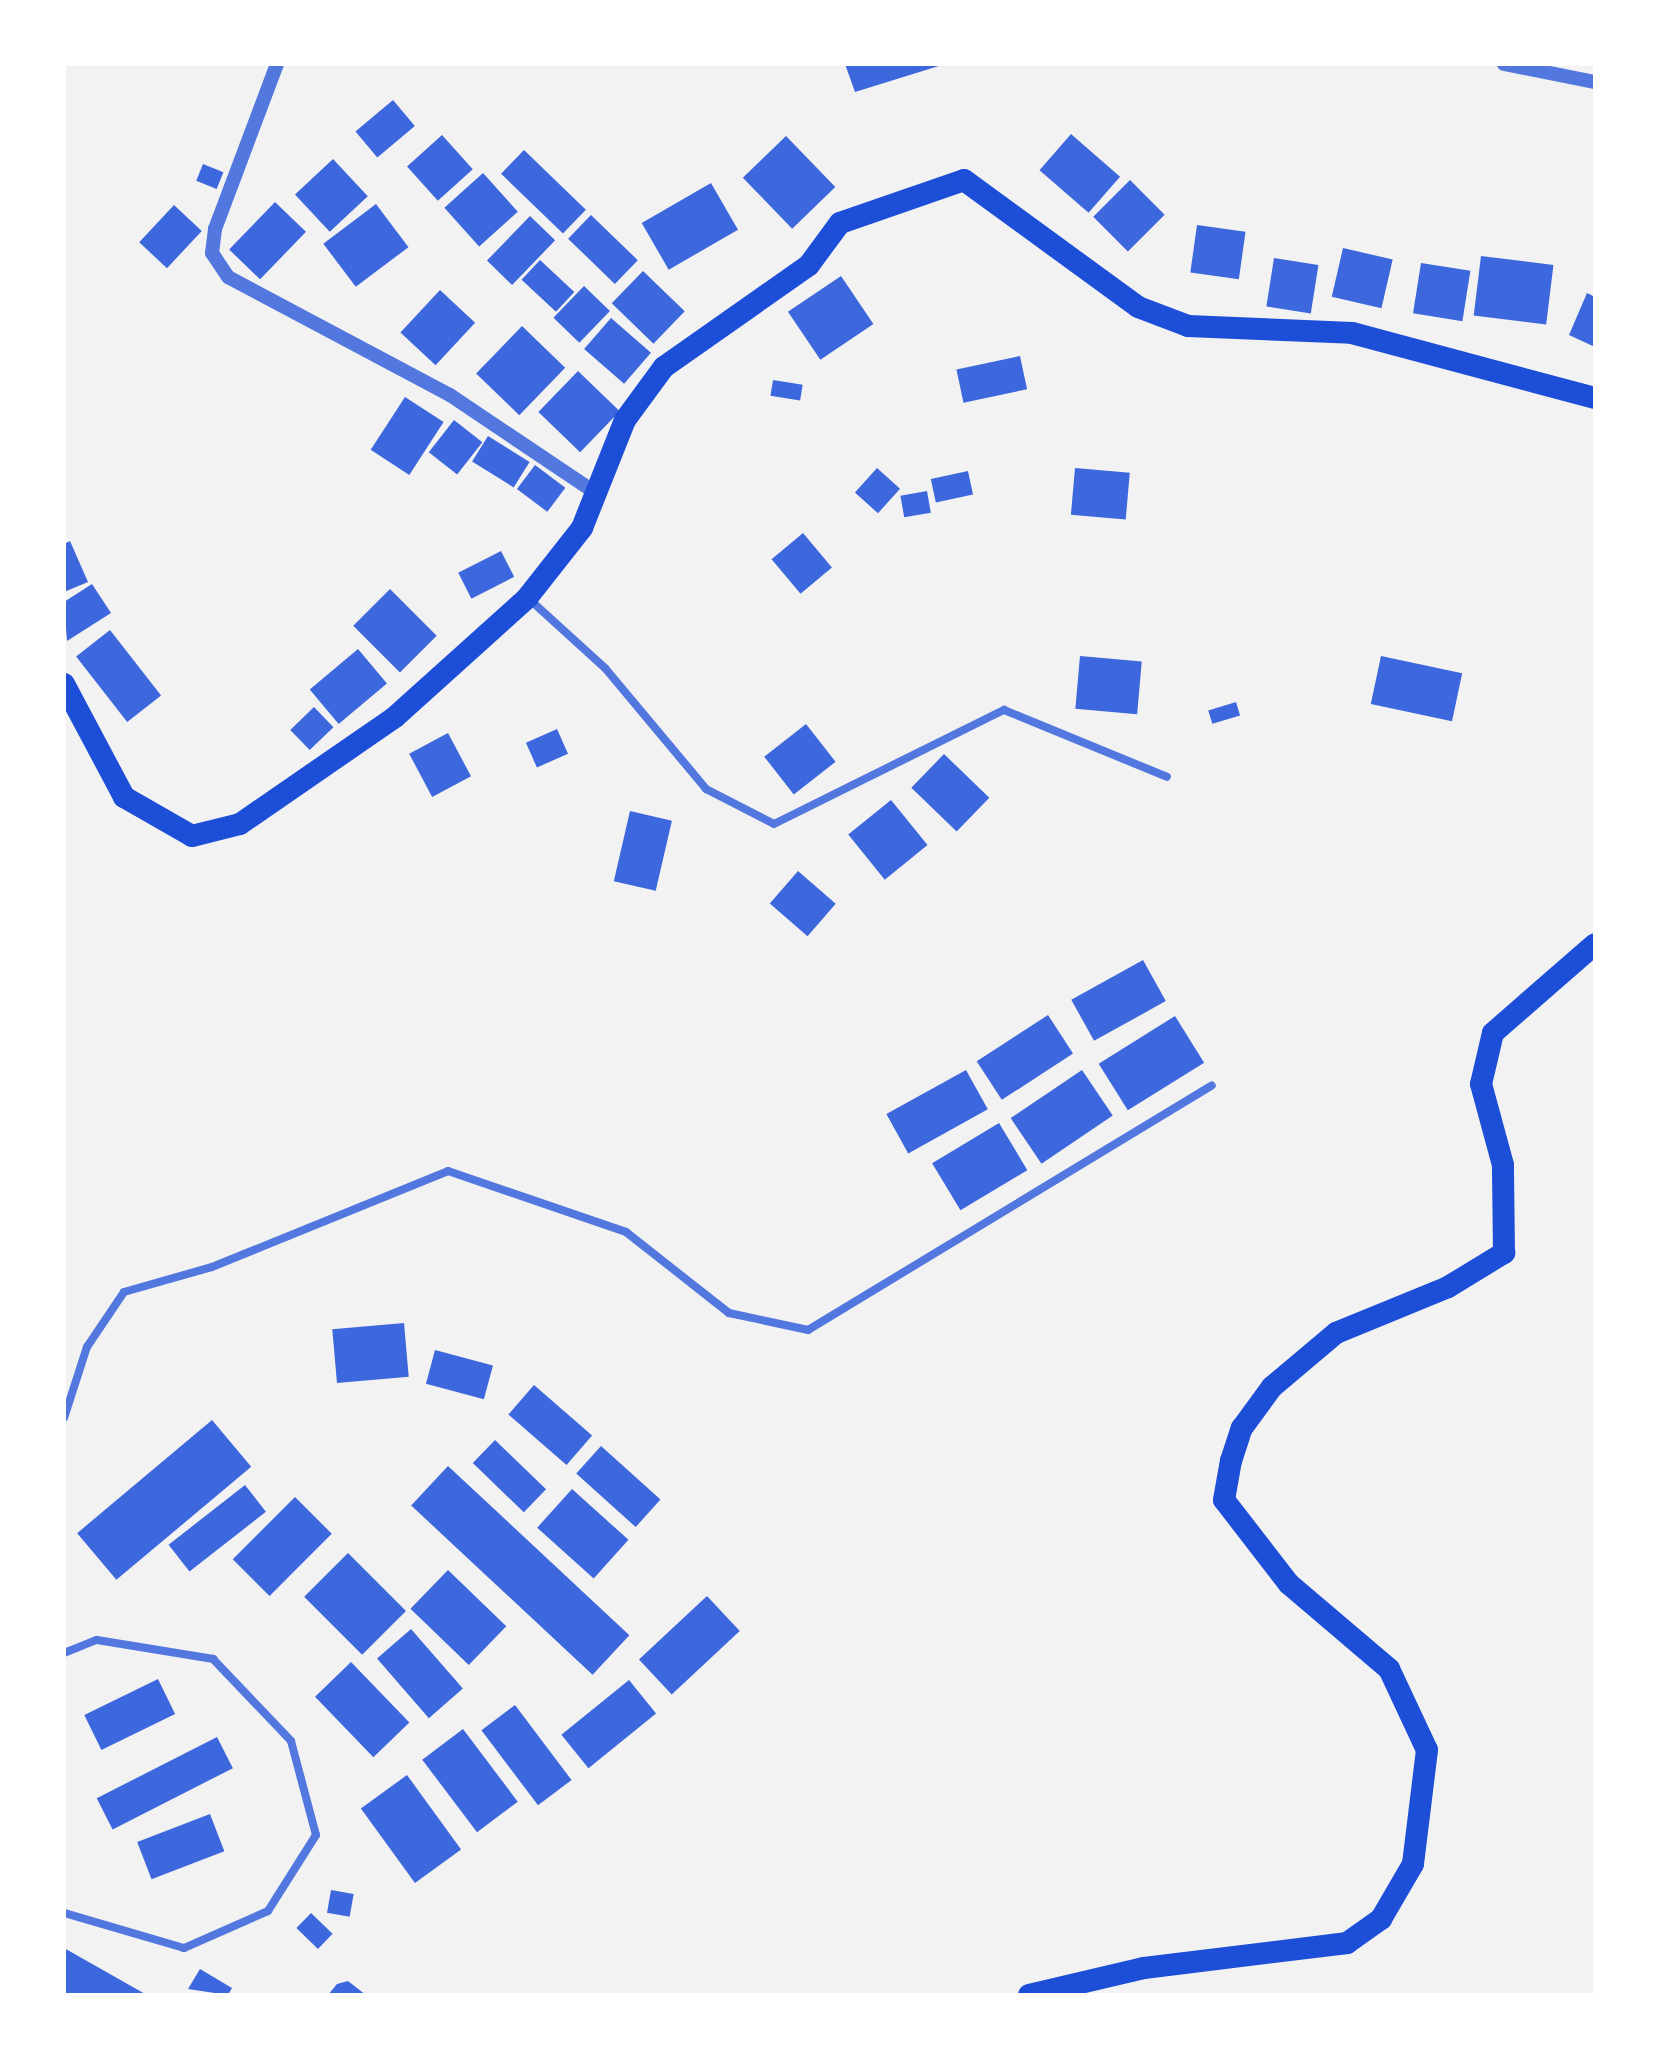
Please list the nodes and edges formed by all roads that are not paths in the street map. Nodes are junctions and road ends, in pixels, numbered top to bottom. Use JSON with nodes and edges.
{"nodes":[{"id":1,"x":277,"y":64,"type":"edge"},
{"id":2,"x":1504,"y":64,"type":"edge"},
{"id":3,"x":1595,"y":82,"type":"edge"},
{"id":4,"x":1595,"y":398,"type":"edge"},
{"id":5,"x":596,"y":493,"type":"junction"},
{"id":6,"x":527,"y":598,"type":"junction"},
{"id":7,"x":64,"y":684,"type":"edge"},
{"id":8,"x":1167,"y":777,"type":"dead end"},
{"id":9,"x":1595,"y":944,"type":"edge"},
{"id":10,"x":1212,"y":1085,"type":"dead end"},
{"id":11,"x":64,"y":1418,"type":"edge"},
{"id":12,"x":64,"y":1653,"type":"edge"},
{"id":13,"x":64,"y":1913,"type":"edge"},
{"id":14,"x":1029,"y":1995,"type":"edge"}],
"edges":[{"from":1,"to":5,"type":"street"},
{"from":2,"to":3,"type":"street"},
{"from":4,"to":5,"type":"highway"},
{"from":5,"to":6,"type":"highway"},
{"from":6,"to":7,"type":"highway"},
{"from":6,"to":8,"type":"street"},
{"from":9,"to":14,"type":"highway"},
{"from":10,"to":11,"type":"street"},
{"from":12,"to":13,"type":"street"}]}
